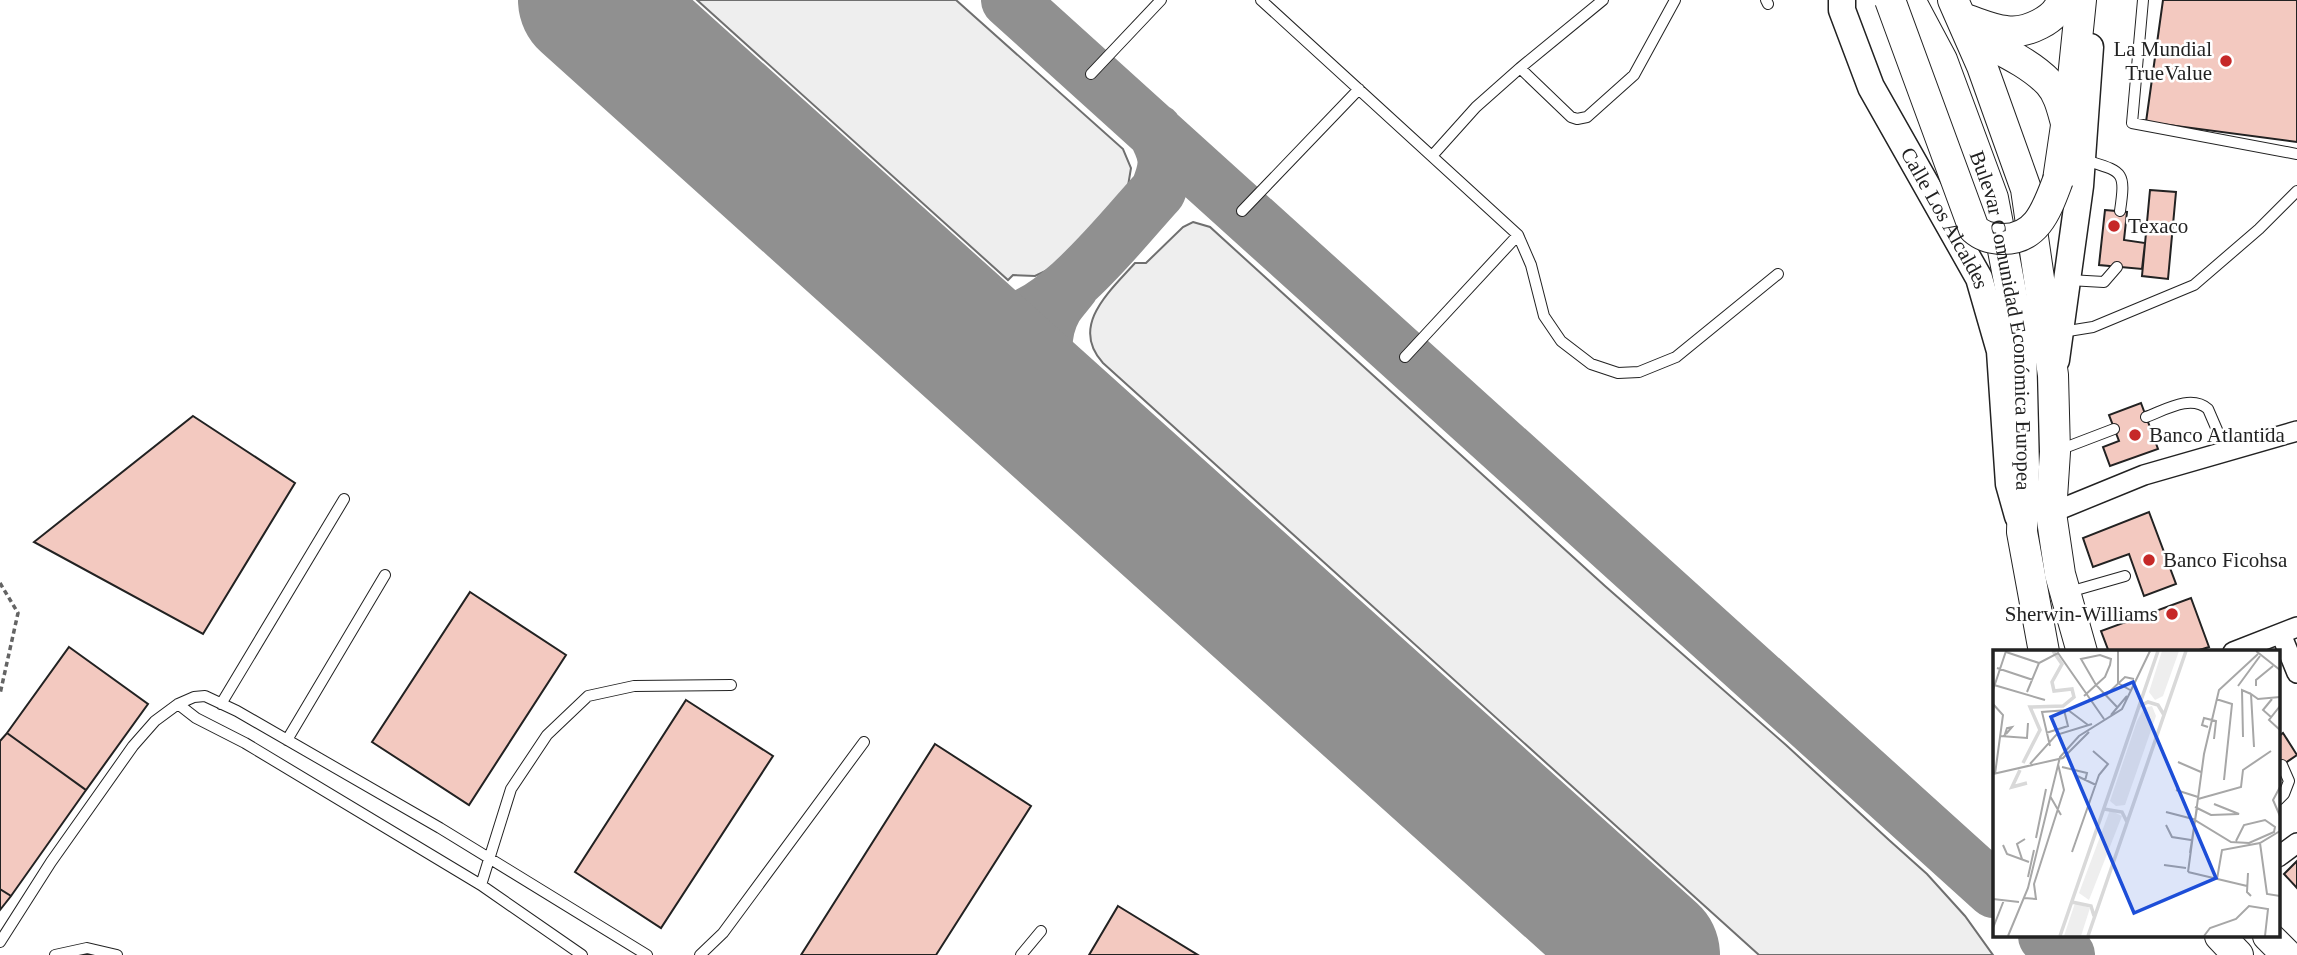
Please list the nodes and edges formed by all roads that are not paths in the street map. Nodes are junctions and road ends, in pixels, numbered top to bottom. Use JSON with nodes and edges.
{"nodes":[{"id":1,"x":1161,"y":0,"type":"edge"},
{"id":2,"x":1261,"y":0,"type":"edge"},
{"id":3,"x":1603,"y":0,"type":"edge"},
{"id":4,"x":1675,"y":0,"type":"edge"},
{"id":5,"x":1842,"y":0,"type":"edge"},
{"id":6,"x":1891,"y":0,"type":"edge"},
{"id":7,"x":1910,"y":0,"type":"edge"},
{"id":8,"x":2062,"y":0,"type":"edge"},
{"id":9,"x":2081,"y":0,"type":"edge"},
{"id":10,"x":2094,"y":0,"type":"edge"},
{"id":11,"x":2143,"y":0,"type":"edge"},
{"id":12,"x":1962,"y":18,"type":"edge"},
{"id":13,"x":1520,"y":68,"type":"junction"},
{"id":14,"x":1091,"y":74,"type":"dead end"},
{"id":15,"x":1359,"y":89,"type":"junction"},
{"id":16,"x":2067,"y":127,"type":"junction"},
{"id":17,"x":2297,"y":154,"type":"edge"},
{"id":18,"x":1432,"y":156,"type":"junction"},
{"id":19,"x":2082,"y":159,"type":"junction"},
{"id":20,"x":2297,"y":191,"type":"edge"},
{"id":21,"x":1242,"y":211,"type":"dead end"},
{"id":22,"x":2120,"y":211,"type":"dead end"},
{"id":23,"x":1518,"y":235,"type":"junction"},
{"id":24,"x":2117,"y":267,"type":"dead end"},
{"id":25,"x":1778,"y":274,"type":"dead end"},
{"id":26,"x":2068,"y":280,"type":"junction"},
{"id":27,"x":2060,"y":332,"type":"junction"},
{"id":28,"x":1405,"y":357,"type":"dead end"},
{"id":29,"x":2053,"y":375,"type":"junction"},
{"id":30,"x":2146,"y":417,"type":"dead end"},
{"id":31,"x":2114,"y":429,"type":"dead end"},
{"id":32,"x":2297,"y":431,"type":"edge"},
{"id":33,"x":2055,"y":452,"type":"junction"},
{"id":34,"x":2227,"y":453,"type":"junction"},
{"id":35,"x":344,"y":499,"type":"dead end"},
{"id":36,"x":2051,"y":513,"type":"junction"},
{"id":37,"x":2022,"y":532,"type":"junction"},
{"id":38,"x":385,"y":575,"type":"dead end"},
{"id":39,"x":2126,"y":576,"type":"dead end"},
{"id":40,"x":2065,"y":593,"type":"junction"},
{"id":41,"x":2289,"y":630,"type":"edge"},
{"id":42,"x":2044,"y":650,"type":"edge"},
{"id":43,"x":2081,"y":650,"type":"edge"},
{"id":44,"x":2238,"y":650,"type":"edge"},
{"id":45,"x":2297,"y":673,"type":"edge"},
{"id":46,"x":731,"y":685,"type":"dead end"},
{"id":47,"x":178,"y":704,"type":"junction"},
{"id":48,"x":221,"y":704,"type":"junction"},
{"id":49,"x":287,"y":740,"type":"junction"},
{"id":50,"x":864,"y":742,"type":"dead end"},
{"id":51,"x":2282,"y":765,"type":"dead end"},
{"id":52,"x":2280,"y":798,"type":"edge"},
{"id":53,"x":2297,"y":843,"type":"edge"},
{"id":54,"x":488,"y":856,"type":"junction"},
{"id":55,"x":2280,"y":856,"type":"edge"},
{"id":56,"x":481,"y":885,"type":"junction"},
{"id":57,"x":1041,"y":932,"type":"dead end"},
{"id":58,"x":2221,"y":937,"type":"edge"},
{"id":59,"x":2269,"y":937,"type":"edge"},
{"id":60,"x":0,"y":942,"type":"edge"},
{"id":61,"x":55,"y":955,"type":"edge"},
{"id":62,"x":117,"y":955,"type":"edge"},
{"id":63,"x":582,"y":955,"type":"edge"},
{"id":64,"x":647,"y":955,"type":"edge"},
{"id":65,"x":700,"y":955,"type":"edge"},
{"id":66,"x":1020,"y":955,"type":"edge"},
{"id":67,"x":2238,"y":955,"type":"edge"},
{"id":68,"x":2287,"y":955,"type":"edge"}],
"edges":[{"from":1,"to":14,"type":"lane"},
{"from":2,"to":15,"type":"lane"},
{"from":3,"to":13,"type":"lane"},
{"from":4,"to":13,"type":"lane"},
{"from":5,"to":37,"type":"main road","name":"Calle Los Alcaldes"},
{"from":6,"to":16,"type":"main road","bridge":true},
{"from":7,"to":37,"type":"main road","name":"Bulevar Comunidad Económica Europea"},
{"from":8,"to":12,"type":"main road"},
{"from":9,"to":16,"type":"main road"},
{"from":10,"to":19,"type":"main road"},
{"from":11,"to":17,"type":"lane"},
{"from":12,"to":16,"type":"main road"},
{"from":12,"to":29,"type":"main road","name":"Bulevar Comunidad Económica Europea"},
{"from":13,"to":18,"type":"lane"},
{"from":15,"to":18,"type":"lane"},
{"from":15,"to":21,"type":"lane"},
{"from":18,"to":23,"type":"lane"},
{"from":19,"to":22,"type":"lane"},
{"from":19,"to":26,"type":"main road"},
{"from":20,"to":27,"type":"lane"},
{"from":23,"to":25,"type":"lane"},
{"from":23,"to":28,"type":"lane"},
{"from":24,"to":26,"type":"lane"},
{"from":26,"to":27,"type":"main road"},
{"from":27,"to":29,"type":"main road"},
{"from":29,"to":33,"type":"main road","name":"Bulevar Comunidad Económica Europea"},
{"from":30,"to":34,"type":"lane"},
{"from":31,"to":33,"type":"lane"},
{"from":32,"to":34,"type":"street"},
{"from":33,"to":36,"type":"main road","name":"Bulevar Comunidad Económica Europea"},
{"from":34,"to":36,"type":"street"},
{"from":35,"to":48,"type":"lane"},
{"from":36,"to":40,"type":"main road","name":"Bulevar Comunidad Económica Europea"},
{"from":37,"to":42,"type":"main road","name":"Bulevar Comunidad Económica Europea"},
{"from":38,"to":49,"type":"lane"},
{"from":39,"to":40,"type":"lane"},
{"from":40,"to":43,"type":"main road","name":"Bulevar Comunidad Económica Europea"},
{"from":41,"to":44,"type":"street"},
{"from":41,"to":45,"type":"street"},
{"from":46,"to":54,"type":"lane"},
{"from":47,"to":48,"type":"lane"},
{"from":47,"to":56,"type":"lane"},
{"from":47,"to":60,"type":"lane"},
{"from":48,"to":49,"type":"lane"},
{"from":49,"to":54,"type":"lane"},
{"from":50,"to":65,"type":"lane"},
{"from":51,"to":52,"type":"lane"},
{"from":53,"to":55,"type":"street"},
{"from":54,"to":56,"type":"lane"},
{"from":54,"to":64,"type":"lane"},
{"from":56,"to":63,"type":"lane"},
{"from":57,"to":66,"type":"lane"},
{"from":58,"to":67,"type":"main road"},
{"from":59,"to":68,"type":"main road"},
{"from":61,"to":62,"type":"lane"}]}
